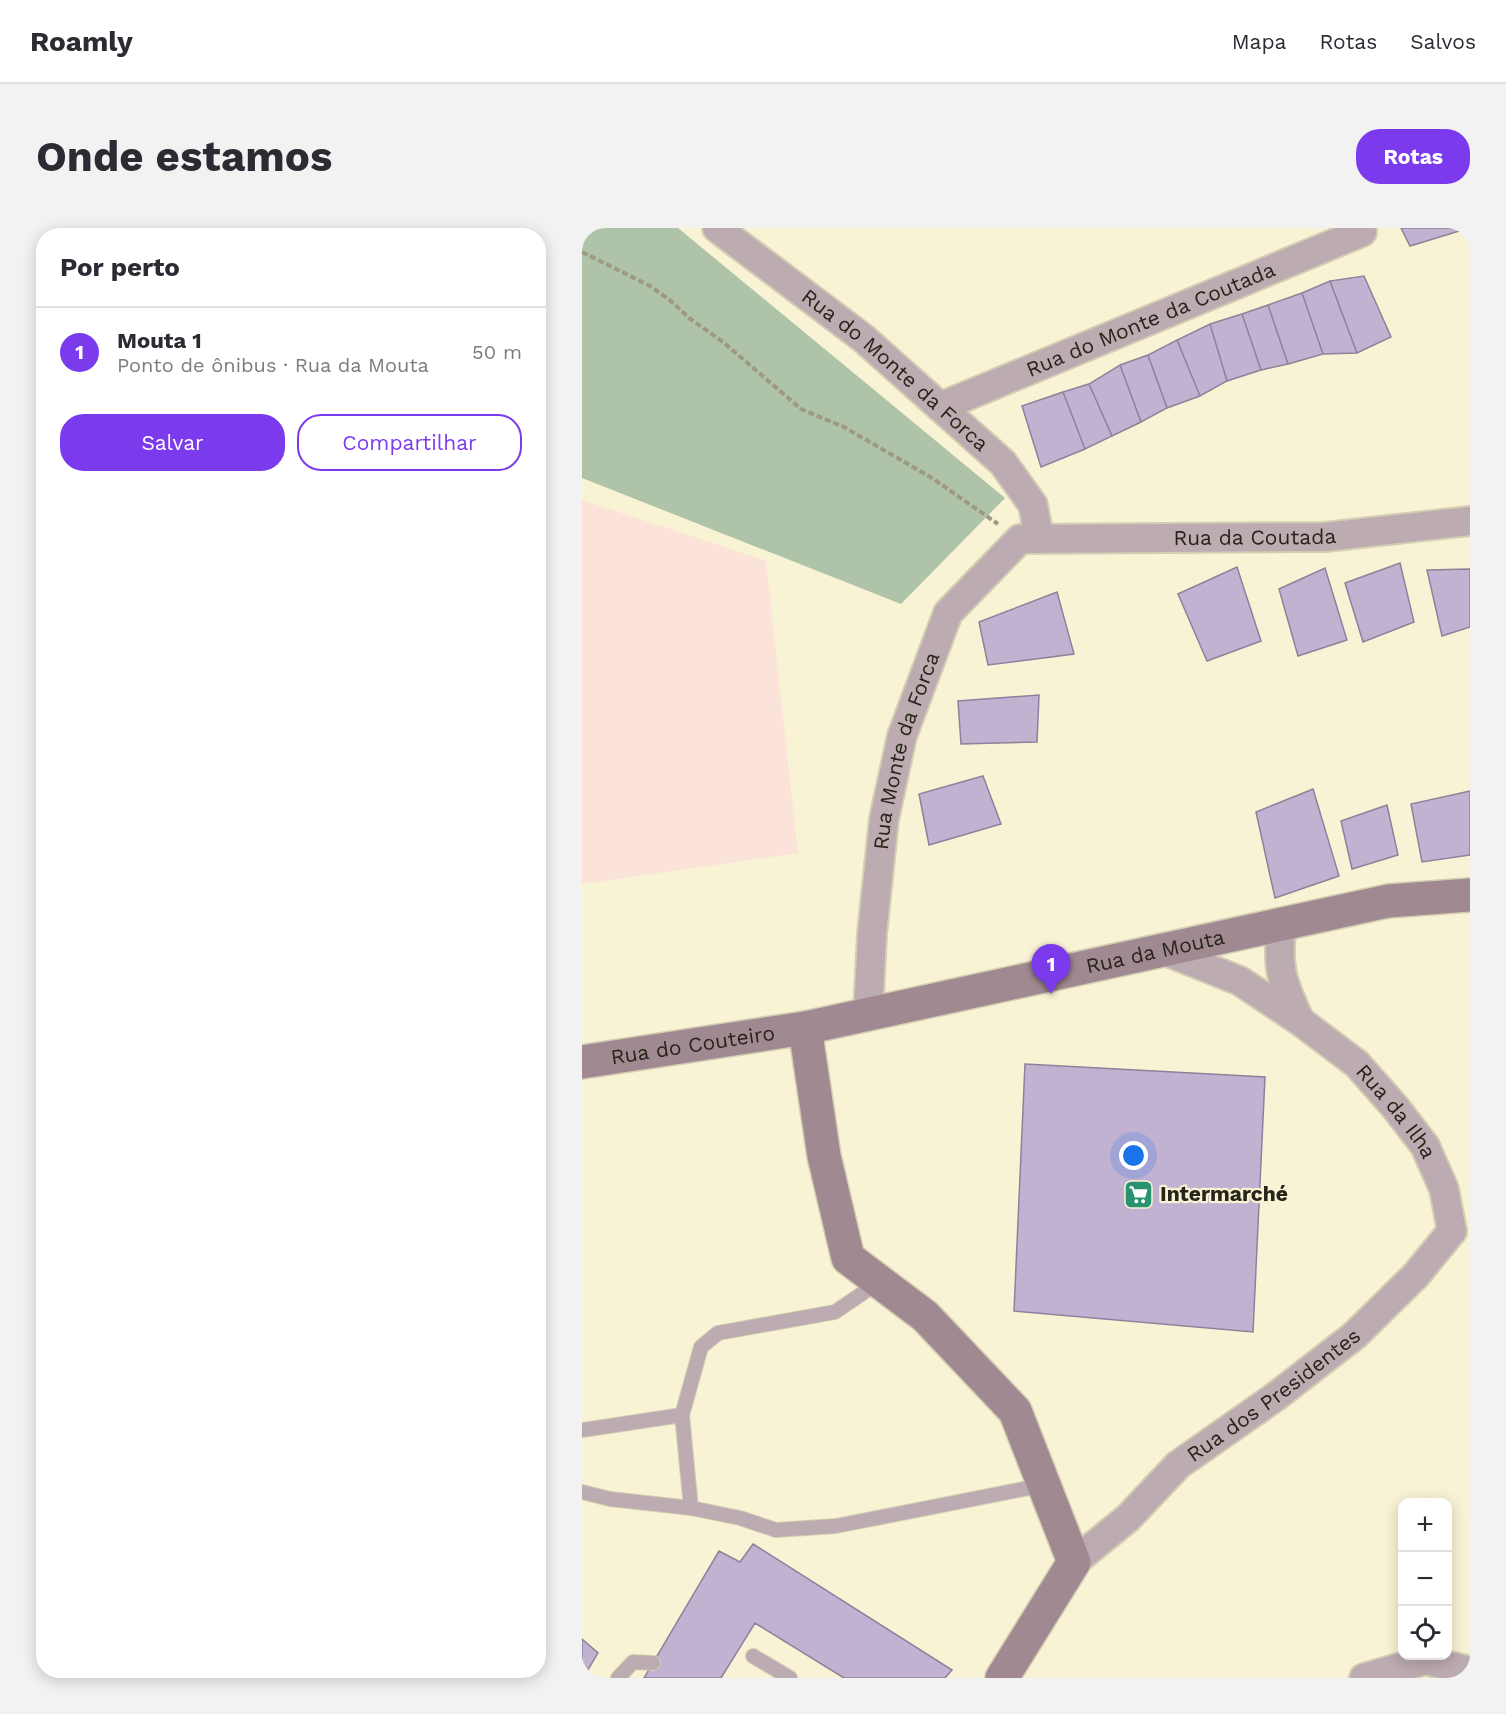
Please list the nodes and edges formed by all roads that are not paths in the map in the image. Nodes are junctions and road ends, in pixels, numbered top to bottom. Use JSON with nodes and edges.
{"nodes":[{"id":1,"x":717,"y":228,"type":"edge"},
{"id":2,"x":1362,"y":232,"type":"dead end"},
{"id":3,"x":940,"y":407,"type":"junction"},
{"id":4,"x":1470,"y":521,"type":"edge"},
{"id":5,"x":1030,"y":539,"type":"junction"},
{"id":6,"x":1470,"y":895,"type":"edge"},
{"id":7,"x":1282,"y":924,"type":"junction"},
{"id":8,"x":1165,"y":951,"type":"junction"},
{"id":9,"x":868,"y":1014,"type":"junction"},
{"id":10,"x":1300,"y":1021,"type":"junction"},
{"id":11,"x":805,"y":1028,"type":"junction"},
{"id":12,"x":582,"y":1062,"type":"edge"},
{"id":13,"x":1461,"y":1231,"type":"edge"},
{"id":14,"x":879,"y":1282,"type":"junction"},
{"id":15,"x":682,"y":1415,"type":"junction"},
{"id":16,"x":582,"y":1430,"type":"edge"},
{"id":17,"x":1044,"y":1485,"type":"junction"},
{"id":18,"x":582,"y":1492,"type":"edge"},
{"id":19,"x":691,"y":1508,"type":"junction"},
{"id":20,"x":1074,"y":1562,"type":"junction"},
{"id":21,"x":753,"y":1656,"type":"dead end"},
{"id":22,"x":653,"y":1664,"type":"dead end"},
{"id":23,"x":1470,"y":1671,"type":"edge"},
{"id":24,"x":618,"y":1678,"type":"edge"},
{"id":25,"x":790,"y":1678,"type":"edge"},
{"id":26,"x":1002,"y":1678,"type":"edge"},
{"id":27,"x":1364,"y":1678,"type":"edge"}],
"edges":[{"from":1,"to":3,"type":"street","name":"Rua do Monte da Forca"},
{"from":2,"to":3,"type":"street","name":"Rua do Monte da Coutada"},
{"from":3,"to":5,"type":"street","name":"Rua do Monte da Forca"},
{"from":4,"to":5,"type":"street","name":"Rua da Coutada"},
{"from":5,"to":9,"type":"street","name":"Rua Monte da Forca"},
{"from":6,"to":7,"type":"main road","name":"Rua da Mouta"},
{"from":7,"to":8,"type":"main road","name":"Rua da Mouta"},
{"from":7,"to":10,"type":"street","name":"Rua da Ilha"},
{"from":8,"to":9,"type":"main road","name":"Rua da Mouta"},
{"from":8,"to":10,"type":"street","name":"Rua da Ilha"},
{"from":9,"to":11,"type":"main road","name":"Rua da Mouta"},
{"from":10,"to":13,"type":"street","name":"Rua da Ilha"},
{"from":11,"to":12,"type":"main road","name":"Rua do Couteiro"},
{"from":11,"to":14,"type":"main road"},
{"from":13,"to":20,"type":"street","name":"Rua dos Presidentes"},
{"from":14,"to":15,"type":"lane"},
{"from":14,"to":17,"type":"main road"},
{"from":15,"to":16,"type":"lane"},
{"from":15,"to":19,"type":"lane"},
{"from":17,"to":19,"type":"lane"},
{"from":17,"to":20,"type":"main road"},
{"from":18,"to":19,"type":"lane"},
{"from":20,"to":26,"type":"main road"},
{"from":21,"to":25,"type":"lane"},
{"from":22,"to":24,"type":"lane"},
{"from":23,"to":27,"type":"street"}]}
